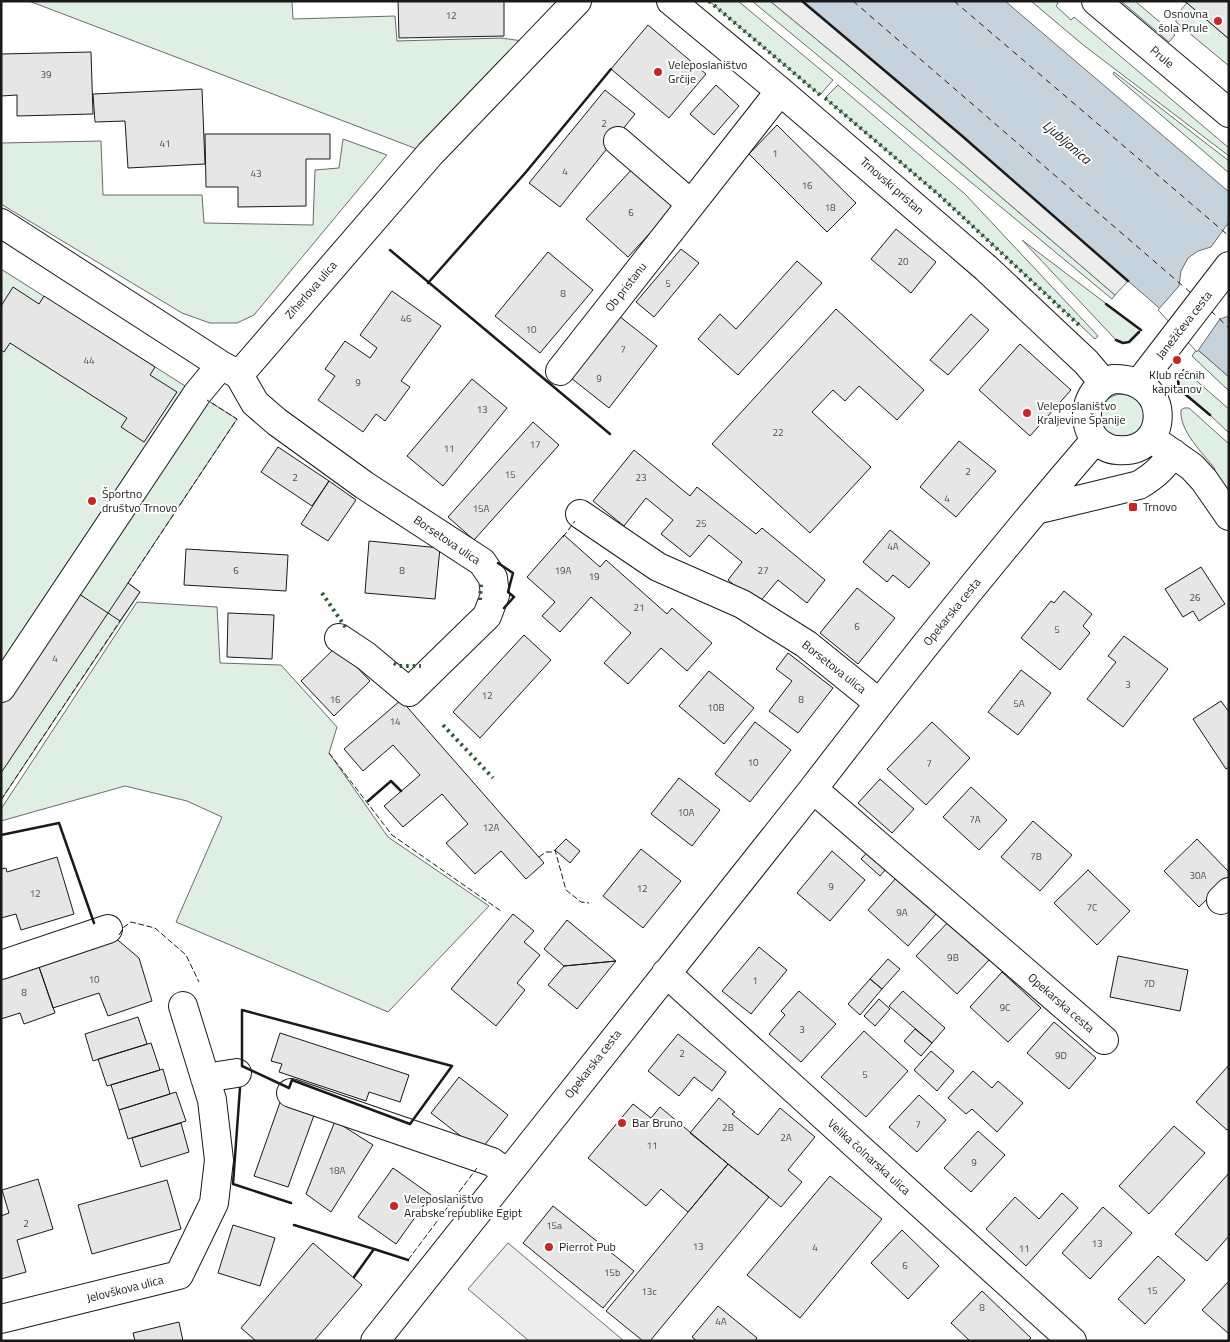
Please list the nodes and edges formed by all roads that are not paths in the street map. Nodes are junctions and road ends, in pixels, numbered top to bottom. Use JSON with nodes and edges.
{"nodes":[{"id":1,"x":577,"y":1,"type":"edge"},
{"id":2,"x":671,"y":1,"type":"edge"},
{"id":3,"x":1096,"y":1,"type":"edge"},
{"id":4,"x":780,"y":91,"type":"junction"},
{"id":5,"x":1229,"y":113,"type":"edge"},
{"id":6,"x":618,"y":141,"type":"dead end"},
{"id":7,"x":691,"y":204,"type":"junction"},
{"id":8,"x":1,"y":223,"type":"edge"},
{"id":9,"x":1229,"y":266,"type":"edge"},
{"id":10,"x":230,"y":370,"type":"junction"},
{"id":11,"x":560,"y":371,"type":"dead end"},
{"id":12,"x":1104,"y":382,"type":"junction"},
{"id":13,"x":1139,"y":383,"type":"junction"},
{"id":14,"x":1151,"y":438,"type":"junction"},
{"id":15,"x":1095,"y":440,"type":"junction"},
{"id":16,"x":1173,"y":453,"type":"junction"},
{"id":17,"x":1036,"y":510,"type":"junction"},
{"id":18,"x":580,"y":514,"type":"dead end"},
{"id":19,"x":1229,"y":516,"type":"edge"},
{"id":20,"x":338,"y":638,"type":"dead end"},
{"id":21,"x":1,"y":688,"type":"edge"},
{"id":22,"x":879,"y":703,"type":"junction"},
{"id":23,"x":813,"y":789,"type":"junction"},
{"id":24,"x":108,"y":929,"type":"dead end"},
{"id":25,"x":1,"y":965,"type":"edge"},
{"id":26,"x":666,"y":973,"type":"junction"},
{"id":27,"x":183,"y":1006,"type":"dead end"},
{"id":28,"x":1104,"y":1040,"type":"dead end"},
{"id":29,"x":237,"y":1073,"type":"dead end"},
{"id":30,"x":205,"y":1078,"type":"junction"},
{"id":31,"x":291,"y":1093,"type":"dead end"},
{"id":32,"x":507,"y":1173,"type":"junction"},
{"id":33,"x":1,"y":1320,"type":"edge"},
{"id":34,"x":375,"y":1341,"type":"edge"},
{"id":35,"x":1072,"y":1341,"type":"edge"}],
"edges":[{"from":1,"to":10,"type":"street","name":"Ziherlova ulica"},
{"from":2,"to":4,"type":"street","name":"Trnovski pristan"},
{"from":3,"to":5,"type":"street","name":"Prule"},
{"from":4,"to":7,"type":"street","name":"Ob pristanu"},
{"from":4,"to":12,"type":"street","name":"Trnovski pristan"},
{"from":6,"to":7,"type":"street"},
{"from":7,"to":11,"type":"street","name":"Ob pristanu"},
{"from":8,"to":10,"type":"street"},
{"from":9,"to":13,"type":"street","name":"Janežičeva cesta"},
{"from":10,"to":20,"type":"street","name":"Borsetova ulica"},
{"from":10,"to":21,"type":"street","name":"Ziherlova ulica"},
{"from":12,"to":13,"type":"street"},
{"from":12,"to":15,"type":"street"},
{"from":13,"to":14,"type":"street"},
{"from":14,"to":15,"type":"street"},
{"from":14,"to":16,"type":"street"},
{"from":15,"to":17,"type":"street","name":"Opekarska cesta"},
{"from":16,"to":17,"type":"street"},
{"from":16,"to":19,"type":"street"},
{"from":17,"to":22,"type":"street","name":"Opekarska cesta"},
{"from":18,"to":22,"type":"street","name":"Borsetova ulica"},
{"from":22,"to":23,"type":"street","name":"Opekarska cesta"},
{"from":23,"to":26,"type":"street","name":"Opekarska cesta"},
{"from":23,"to":28,"type":"street","name":"Opekarska cesta"},
{"from":24,"to":25,"type":"street"},
{"from":26,"to":32,"type":"street","name":"Opekarska cesta"},
{"from":26,"to":35,"type":"street","name":"Velika čolnarska ulica"},
{"from":27,"to":30,"type":"street","name":"Jelovškova ulica"},
{"from":29,"to":30,"type":"street"},
{"from":30,"to":33,"type":"street","name":"Jelovškova ulica"},
{"from":31,"to":32,"type":"street"},
{"from":32,"to":34,"type":"street","name":"Opekarska cesta"}]}
